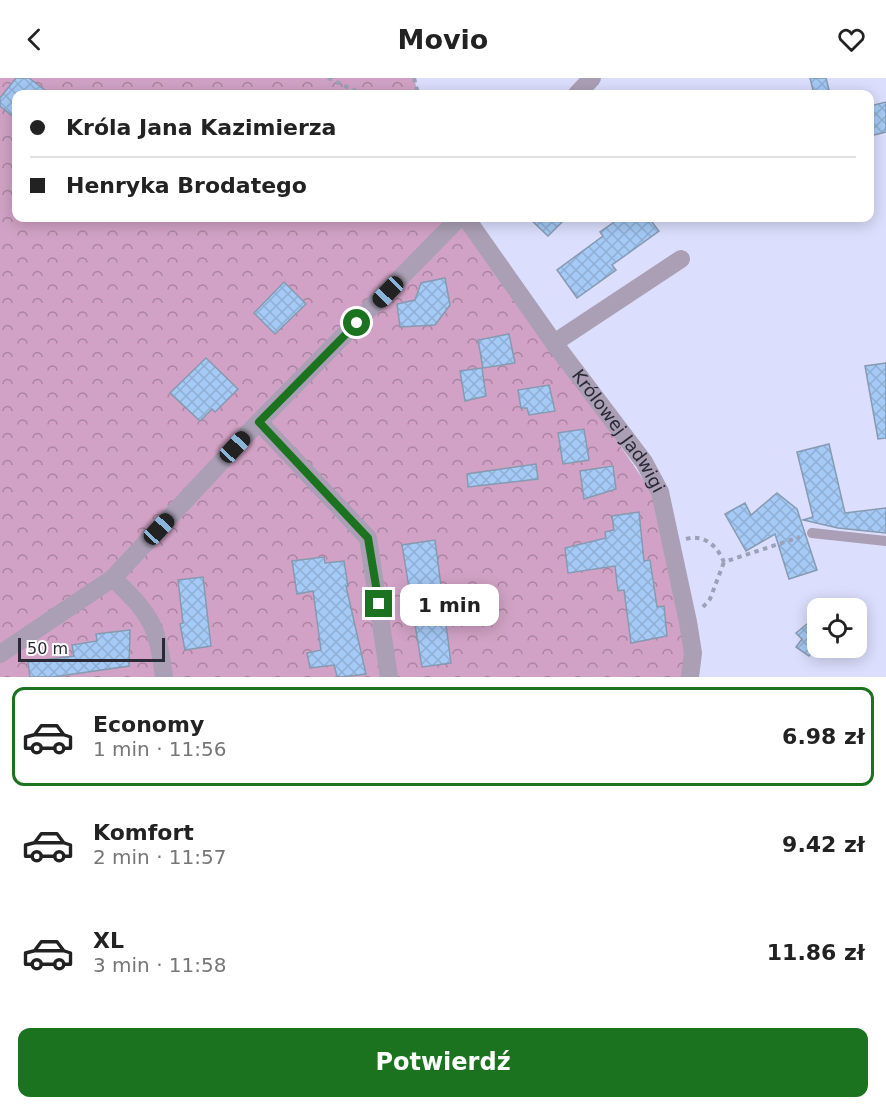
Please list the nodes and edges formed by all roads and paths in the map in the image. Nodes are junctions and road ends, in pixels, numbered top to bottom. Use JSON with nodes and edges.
{"nodes":[{"id":1,"x":328,"y":78,"type":"edge"},
{"id":2,"x":592,"y":78,"type":"edge"},
{"id":3,"x":354,"y":90,"type":"edge"},
{"id":4,"x":581,"y":90,"type":"edge"},
{"id":5,"x":455,"y":222,"type":"edge"},
{"id":6,"x":469,"y":222,"type":"edge"},
{"id":7,"x":681,"y":259,"type":"dead end"},
{"id":8,"x":554,"y":343,"type":"junction"},
{"id":9,"x":259,"y":422,"type":"junction"},
{"id":10,"x":812,"y":533,"type":"joint"},
{"id":11,"x":886,"y":541,"type":"edge"},
{"id":12,"x":671,"y":542,"type":"junction"},
{"id":13,"x":724,"y":562,"type":"junction"},
{"id":14,"x":113,"y":578,"type":"junction"},
{"id":15,"x":688,"y":622,"type":"junction"},
{"id":16,"x":0,"y":654,"type":"edge"},
{"id":17,"x":164,"y":677,"type":"edge"},
{"id":18,"x":389,"y":677,"type":"edge"},
{"id":19,"x":690,"y":677,"type":"edge"}],
"edges":[{"from":1,"to":3,"type":"path"},
{"from":2,"to":4,"type":"street"},
{"from":5,"to":9,"type":"street"},
{"from":6,"to":8,"type":"street","name":"Królowej Jadwigi"},
{"from":7,"to":8,"type":"street"},
{"from":8,"to":12,"type":"street","name":"Królowej Jadwigi"},
{"from":9,"to":14,"type":"street"},
{"from":9,"to":18,"type":"street"},
{"from":10,"to":11,"type":"lane"},
{"from":10,"to":13,"type":"path"},
{"from":12,"to":13,"type":"path"},
{"from":12,"to":15,"type":"street","name":"Królowej Jadwigi"},
{"from":13,"to":15,"type":"path"},
{"from":14,"to":16,"type":"street"},
{"from":14,"to":17,"type":"street"},
{"from":15,"to":19,"type":"street","name":"Królowej Jadwigi"}]}
